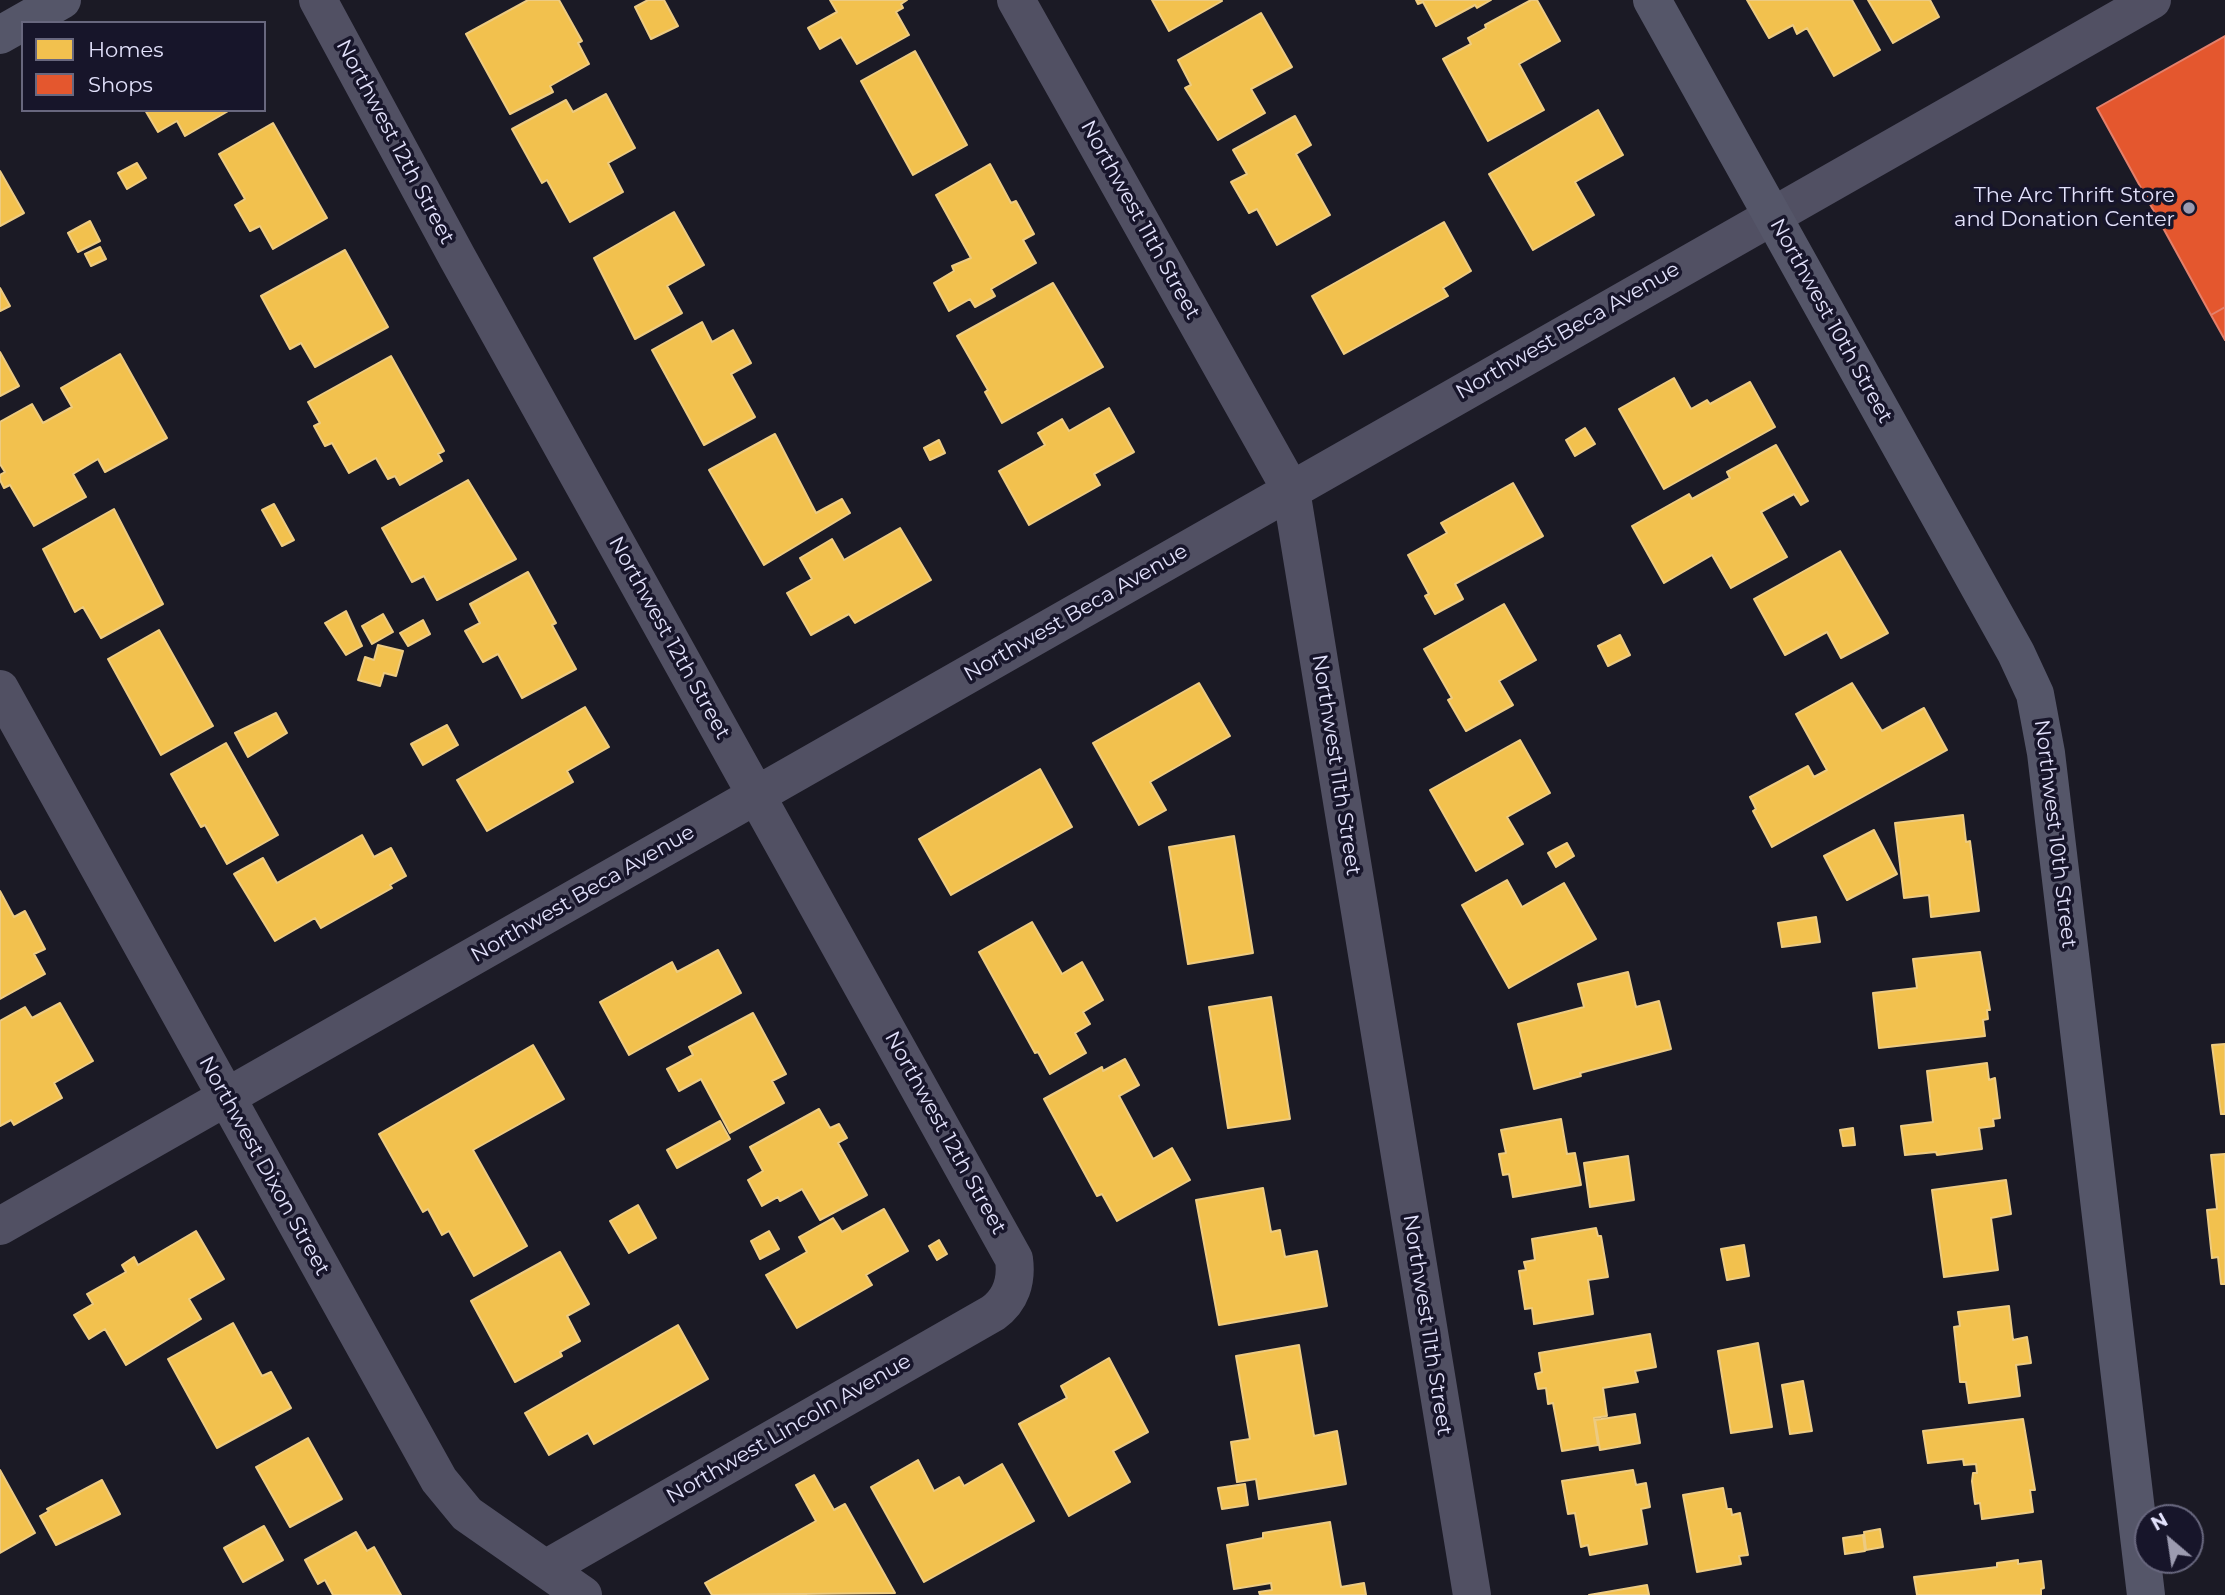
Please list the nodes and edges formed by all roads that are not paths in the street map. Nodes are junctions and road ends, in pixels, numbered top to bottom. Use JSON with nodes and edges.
{"nodes":[{"id":1,"x":62,"y":0,"type":"edge"},
{"id":2,"x":318,"y":0,"type":"edge"},
{"id":3,"x":1016,"y":0,"type":"edge"},
{"id":4,"x":1652,"y":0,"type":"edge"},
{"id":5,"x":2152,"y":0,"type":"edge"},
{"id":6,"x":25,"y":21,"type":"edge"},
{"id":7,"x":21,"y":23,"type":"edge"},
{"id":8,"x":0,"y":35,"type":"edge"},
{"id":9,"x":1772,"y":215,"type":"junction"},
{"id":10,"x":1291,"y":490,"type":"junction"},
{"id":11,"x":0,"y":690,"type":"edge"},
{"id":12,"x":756,"y":796,"type":"junction"},
{"id":13,"x":226,"y":1097,"type":"junction"},
{"id":14,"x":0,"y":1226,"type":"edge"},
{"id":15,"x":1016,"y":1276,"type":"joint"},
{"id":16,"x":547,"y":1568,"type":"junction"},
{"id":17,"x":583,"y":1595,"type":"edge"},
{"id":18,"x":1472,"y":1595,"type":"edge"},
{"id":19,"x":2146,"y":1595,"type":"edge"}],
"edges":[{"from":1,"to":6,"type":"street"},
{"from":2,"to":12,"type":"street","name":"Northwest 12th Street"},
{"from":3,"to":10,"type":"street","name":"Northwest 11th Street"},
{"from":4,"to":9,"type":"street","name":"Northwest 10th Street"},
{"from":5,"to":9,"type":"street","name":"Northwest Beca Avenue"},
{"from":7,"to":8,"type":"street"},
{"from":9,"to":10,"type":"street","name":"Northwest Beca Avenue"},
{"from":9,"to":19,"type":"street","name":"Northwest 10th Street"},
{"from":10,"to":12,"type":"street","name":"Northwest Beca Avenue"},
{"from":10,"to":18,"type":"street","name":"Northwest 11th Street"},
{"from":11,"to":13,"type":"street","name":"Northwest Dixon Street"},
{"from":12,"to":13,"type":"street","name":"Northwest Beca Avenue"},
{"from":12,"to":15,"type":"street","name":"Northwest 12th Street"},
{"from":13,"to":14,"type":"street","name":"Northwest Beca Avenue"},
{"from":13,"to":16,"type":"street","name":"Northwest Dixon Street"},
{"from":15,"to":16,"type":"street","name":"Northwest Lincoln Avenue"},
{"from":16,"to":17,"type":"street","name":"Northwest Dixon Street"}]}
